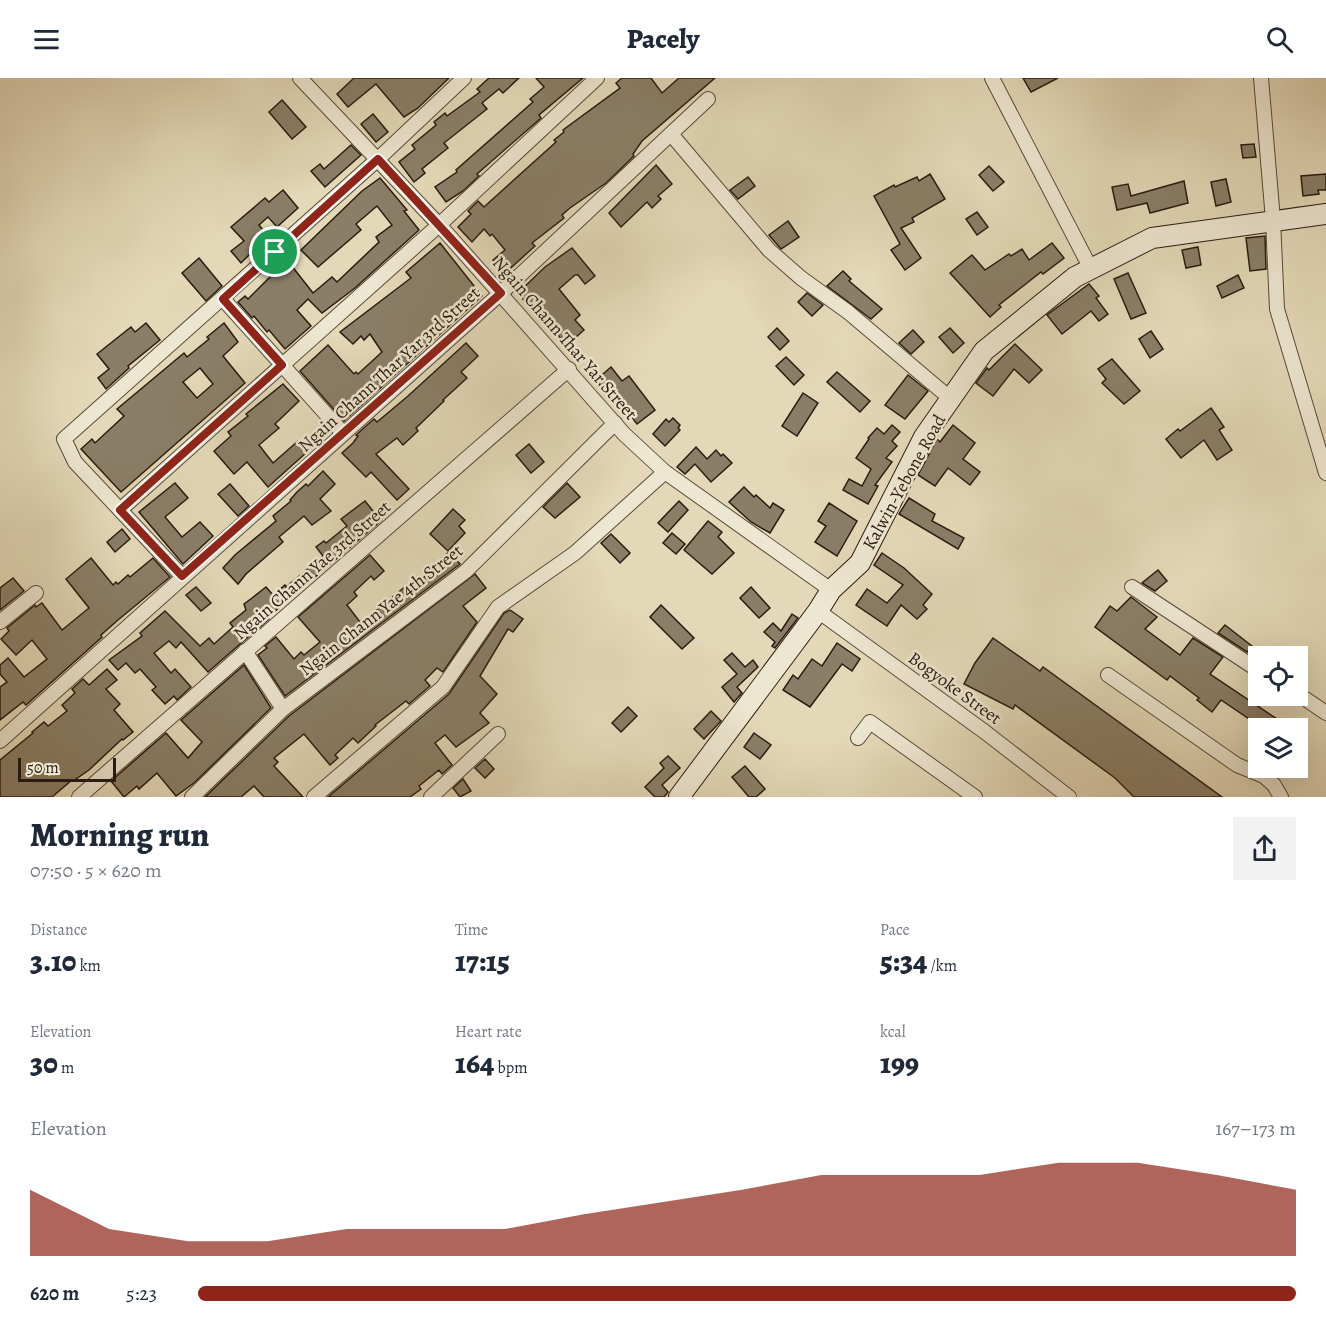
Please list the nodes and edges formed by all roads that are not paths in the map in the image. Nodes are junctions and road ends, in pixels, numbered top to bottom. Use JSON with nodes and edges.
{"nodes":[{"id":1,"x":300,"y":78,"type":"edge"},
{"id":2,"x":464,"y":78,"type":"edge"},
{"id":3,"x":597,"y":78,"type":"edge"},
{"id":4,"x":992,"y":78,"type":"edge"},
{"id":5,"x":1004,"y":78,"type":"edge"},
{"id":6,"x":1261,"y":78,"type":"edge"},
{"id":7,"x":1002,"y":98,"type":"junction"},
{"id":8,"x":708,"y":99,"type":"dead end"},
{"id":9,"x":671,"y":134,"type":"junction"},
{"id":10,"x":378,"y":159,"type":"junction"},
{"id":11,"x":1326,"y":214,"type":"edge"},
{"id":12,"x":1273,"y":219,"type":"junction"},
{"id":13,"x":439,"y":225,"type":"junction"},
{"id":14,"x":1091,"y":269,"type":"junction"},
{"id":15,"x":501,"y":293,"type":"junction"},
{"id":16,"x":223,"y":299,"type":"junction"},
{"id":17,"x":282,"y":365,"type":"junction"},
{"id":18,"x":568,"y":369,"type":"junction"},
{"id":19,"x":951,"y":399,"type":"junction"},
{"id":20,"x":615,"y":423,"type":"junction"},
{"id":21,"x":343,"y":433,"type":"junction"},
{"id":22,"x":665,"y":472,"type":"junction"},
{"id":23,"x":1326,"y":473,"type":"edge"},
{"id":24,"x":120,"y":510,"type":"junction"},
{"id":25,"x":182,"y":576,"type":"junction"},
{"id":26,"x":1132,"y":587,"type":"dead end"},
{"id":27,"x":831,"y":590,"type":"junction"},
{"id":28,"x":36,"y":593,"type":"dead end"},
{"id":29,"x":818,"y":611,"type":"junction"},
{"id":30,"x":0,"y":622,"type":"edge"},
{"id":31,"x":245,"y":651,"type":"junction"},
{"id":32,"x":1248,"y":663,"type":"edge"},
{"id":33,"x":1108,"y":675,"type":"dead end"},
{"id":34,"x":1308,"y":701,"type":"edge"},
{"id":35,"x":283,"y":709,"type":"junction"},
{"id":36,"x":1326,"y":713,"type":"edge"},
{"id":37,"x":498,"y":734,"type":"dead end"},
{"id":38,"x":858,"y":738,"type":"dead end"},
{"id":39,"x":0,"y":741,"type":"edge"},
{"id":40,"x":79,"y":797,"type":"edge"},
{"id":41,"x":192,"y":797,"type":"edge"},
{"id":42,"x":314,"y":797,"type":"edge"},
{"id":43,"x":431,"y":797,"type":"edge"},
{"id":44,"x":679,"y":797,"type":"edge"},
{"id":45,"x":975,"y":797,"type":"edge"},
{"id":46,"x":1069,"y":797,"type":"edge"},
{"id":47,"x":1281,"y":797,"type":"edge"}],
"edges":[{"from":1,"to":10,"type":"street","name":"Ngain Chann Thar Yar Street"},
{"from":2,"to":10,"type":"street"},
{"from":3,"to":13,"type":"street"},
{"from":4,"to":7,"type":"street"},
{"from":5,"to":7,"type":"street"},
{"from":6,"to":12,"type":"street"},
{"from":7,"to":14,"type":"street"},
{"from":8,"to":9,"type":"street","name":"Ngain Chann Thar Yar 3rd Street"},
{"from":9,"to":15,"type":"street","name":"Ngain Chann Thar Yar 3rd Street"},
{"from":9,"to":19,"type":"street"},
{"from":10,"to":13,"type":"street","name":"Ngain Chann Thar Yar Street"},
{"from":10,"to":16,"type":"street"},
{"from":11,"to":12,"type":"street","name":"Kalwin-Yebone Road"},
{"from":12,"to":14,"type":"street","name":"Kalwin-Yebone Road"},
{"from":12,"to":23,"type":"street"},
{"from":13,"to":15,"type":"street","name":"Ngain Chann Thar Yar Street"},
{"from":13,"to":17,"type":"street"},
{"from":14,"to":19,"type":"street","name":"Kalwin-Yebone Road"},
{"from":15,"to":18,"type":"street","name":"Ngain Chann Thar Yar Street"},
{"from":15,"to":21,"type":"street","name":"Ngain Chann Thar Yar 3rd Street"},
{"from":16,"to":17,"type":"street"},
{"from":16,"to":24,"type":"street"},
{"from":17,"to":21,"type":"street"},
{"from":17,"to":24,"type":"street"},
{"from":18,"to":20,"type":"street","name":"Ngain Chann Thar Yar Street"},
{"from":18,"to":31,"type":"street","name":"Ngain Chann Yae 3rd Street"},
{"from":19,"to":27,"type":"street","name":"Kalwin-Yebone Road"},
{"from":20,"to":22,"type":"street","name":"Ngain Chann Thar Yar Street"},
{"from":20,"to":35,"type":"street","name":"Ngain Chann Yae 4th Street"},
{"from":21,"to":25,"type":"street","name":"Ngain Chann Thar Yar 3rd Street"},
{"from":22,"to":27,"type":"street","name":"Ngain Chann Thar Yar Street"},
{"from":22,"to":42,"type":"street"},
{"from":24,"to":25,"type":"street"},
{"from":25,"to":39,"type":"street","name":"Ngain Chann Thar Yar 3rd Street"},
{"from":26,"to":32,"type":"street"},
{"from":27,"to":29,"type":"street","name":"Kalwin-Yebone Road"},
{"from":28,"to":30,"type":"street"},
{"from":29,"to":44,"type":"street","name":"Kalwin-Yebone Road"},
{"from":29,"to":46,"type":"street","name":"Bogyoke Street"},
{"from":31,"to":35,"type":"street"},
{"from":31,"to":40,"type":"street","name":"Ngain Chann Yae 3rd Street"},
{"from":33,"to":47,"type":"street"},
{"from":34,"to":36,"type":"street"},
{"from":35,"to":41,"type":"street","name":"Ngain Chann Yae 4th Street"},
{"from":37,"to":43,"type":"street"},
{"from":38,"to":45,"type":"street"}]}
